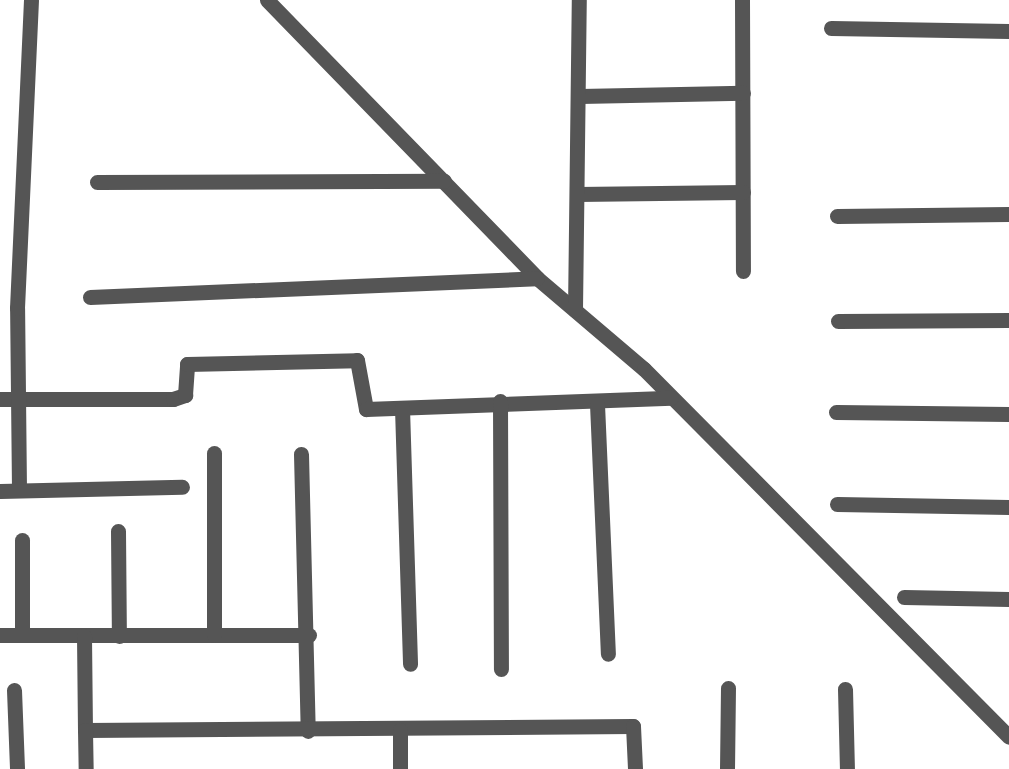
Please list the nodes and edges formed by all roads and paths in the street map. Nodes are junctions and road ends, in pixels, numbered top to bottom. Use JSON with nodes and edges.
{"nodes":[{"id":1,"x":32,"y":0,"type":"edge"},
{"id":2,"x":267,"y":0,"type":"edge"},
{"id":3,"x":579,"y":0,"type":"edge"},
{"id":4,"x":742,"y":0,"type":"edge"},
{"id":5,"x":831,"y":28,"type":"dead end"},
{"id":6,"x":1009,"y":31,"type":"edge"},
{"id":7,"x":743,"y":93,"type":"junction"},
{"id":8,"x":580,"y":96,"type":"junction"},
{"id":9,"x":444,"y":181,"type":"junction"},
{"id":10,"x":97,"y":182,"type":"dead end"},
{"id":11,"x":743,"y":192,"type":"junction"},
{"id":12,"x":577,"y":194,"type":"junction"},
{"id":13,"x":1009,"y":214,"type":"edge"},
{"id":14,"x":837,"y":216,"type":"dead end"},
{"id":15,"x":743,"y":271,"type":"dead end"},
{"id":16,"x":537,"y":279,"type":"junction"},
{"id":17,"x":90,"y":297,"type":"dead end"},
{"id":18,"x":575,"y":310,"type":"junction"},
{"id":19,"x":1009,"y":320,"type":"edge"},
{"id":20,"x":838,"y":321,"type":"dead end"},
{"id":21,"x":21,"y":398,"type":"junction"},
{"id":22,"x":671,"y":398,"type":"junction"},
{"id":23,"x":0,"y":399,"type":"edge"},
{"id":24,"x":500,"y":401,"type":"junction"},
{"id":25,"x":597,"y":404,"type":"junction"},
{"id":26,"x":402,"y":408,"type":"junction"},
{"id":27,"x":836,"y":412,"type":"dead end"},
{"id":28,"x":1009,"y":414,"type":"edge"},
{"id":29,"x":214,"y":453,"type":"dead end"},
{"id":30,"x":301,"y":453,"type":"dead end"},
{"id":31,"x":182,"y":487,"type":"dead end"},
{"id":32,"x":19,"y":490,"type":"junction"},
{"id":33,"x":0,"y":491,"type":"edge"},
{"id":34,"x":837,"y":504,"type":"dead end"},
{"id":35,"x":1009,"y":507,"type":"edge"},
{"id":36,"x":118,"y":531,"type":"dead end"},
{"id":37,"x":22,"y":540,"type":"dead end"},
{"id":38,"x":904,"y":597,"type":"dead end"},
{"id":39,"x":1009,"y":599,"type":"edge"},
{"id":40,"x":0,"y":635,"type":"edge"},
{"id":41,"x":22,"y":635,"type":"junction"},
{"id":42,"x":214,"y":635,"type":"junction"},
{"id":43,"x":309,"y":635,"type":"junction"},
{"id":44,"x":84,"y":636,"type":"junction"},
{"id":45,"x":118,"y":636,"type":"junction"},
{"id":46,"x":608,"y":654,"type":"dead end"},
{"id":47,"x":411,"y":664,"type":"dead end"},
{"id":48,"x":501,"y":669,"type":"dead end"},
{"id":49,"x":728,"y":688,"type":"dead end"},
{"id":50,"x":845,"y":689,"type":"dead end"},
{"id":51,"x":14,"y":690,"type":"dead end"},
{"id":52,"x":85,"y":730,"type":"junction"},
{"id":53,"x":400,"y":730,"type":"junction"},
{"id":54,"x":308,"y":731,"type":"junction"},
{"id":55,"x":1009,"y":736,"type":"edge"},
{"id":56,"x":17,"y":769,"type":"edge"},
{"id":57,"x":86,"y":769,"type":"edge"},
{"id":58,"x":400,"y":769,"type":"edge"},
{"id":59,"x":636,"y":769,"type":"edge"},
{"id":60,"x":727,"y":769,"type":"edge"},
{"id":61,"x":847,"y":769,"type":"edge"}],
"edges":[{"from":1,"to":21,"type":"street"},
{"from":2,"to":9,"type":"street"},
{"from":3,"to":8,"type":"street"},
{"from":4,"to":7,"type":"street"},
{"from":5,"to":6,"type":"street"},
{"from":7,"to":8,"type":"street"},
{"from":7,"to":11,"type":"street"},
{"from":8,"to":12,"type":"street"},
{"from":9,"to":10,"type":"street"},
{"from":9,"to":16,"type":"street"},
{"from":11,"to":12,"type":"street"},
{"from":11,"to":15,"type":"street"},
{"from":12,"to":18,"type":"street"},
{"from":13,"to":14,"type":"street"},
{"from":16,"to":17,"type":"street"},
{"from":16,"to":18,"type":"street"},
{"from":18,"to":22,"type":"street"},
{"from":19,"to":20,"type":"street"},
{"from":21,"to":23,"type":"street"},
{"from":21,"to":26,"type":"street"},
{"from":21,"to":32,"type":"street"},
{"from":22,"to":25,"type":"street"},
{"from":22,"to":55,"type":"street"},
{"from":24,"to":25,"type":"street"},
{"from":24,"to":26,"type":"street"},
{"from":24,"to":48,"type":"street"},
{"from":25,"to":46,"type":"street"},
{"from":26,"to":47,"type":"street"},
{"from":27,"to":28,"type":"street"},
{"from":29,"to":42,"type":"street"},
{"from":30,"to":43,"type":"street"},
{"from":31,"to":32,"type":"street"},
{"from":32,"to":33,"type":"street"},
{"from":34,"to":35,"type":"street"},
{"from":36,"to":45,"type":"street"},
{"from":37,"to":41,"type":"street"},
{"from":38,"to":39,"type":"street"},
{"from":40,"to":41,"type":"street"},
{"from":41,"to":44,"type":"street"},
{"from":42,"to":43,"type":"street"},
{"from":42,"to":45,"type":"street"},
{"from":43,"to":54,"type":"street"},
{"from":44,"to":45,"type":"street"},
{"from":44,"to":52,"type":"street"},
{"from":49,"to":60,"type":"street"},
{"from":50,"to":61,"type":"street"},
{"from":51,"to":56,"type":"street"},
{"from":52,"to":54,"type":"street"},
{"from":52,"to":57,"type":"street"},
{"from":53,"to":54,"type":"street"},
{"from":53,"to":58,"type":"street"},
{"from":53,"to":59,"type":"street"}]}
